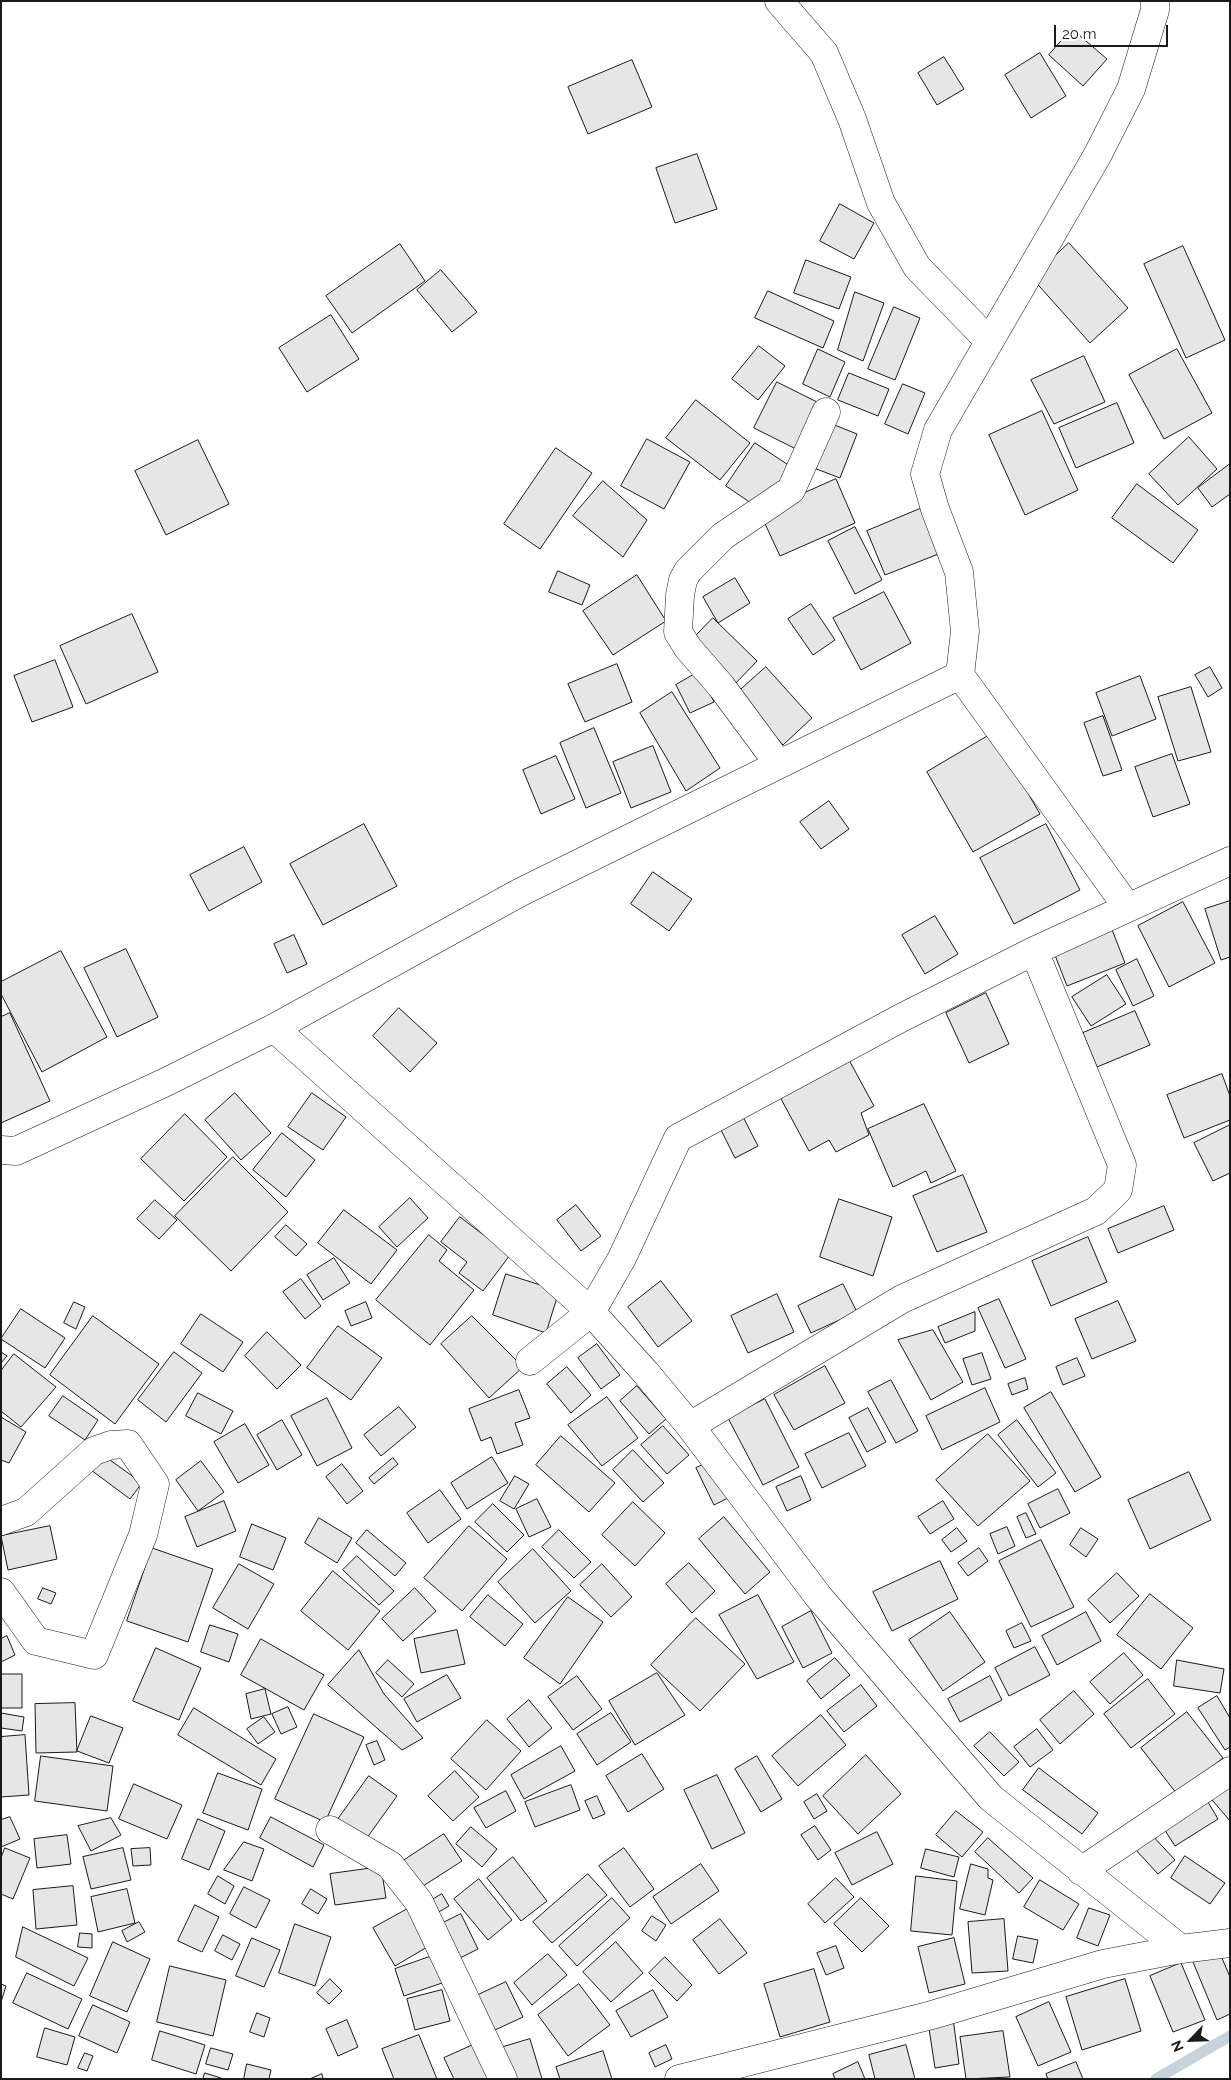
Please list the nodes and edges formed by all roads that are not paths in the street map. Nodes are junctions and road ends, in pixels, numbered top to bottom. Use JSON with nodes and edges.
{"nodes":[{"id":1,"x":779,"y":1,"type":"edge"},
{"id":2,"x":1156,"y":1,"type":"edge"},
{"id":3,"x":988,"y":340,"type":"junction"},
{"id":4,"x":826,"y":412,"type":"dead end"},
{"id":5,"x":960,"y":675,"type":"junction"},
{"id":6,"x":778,"y":763,"type":"junction"},
{"id":7,"x":1230,"y":861,"type":"edge"},
{"id":8,"x":1128,"y":908,"type":"junction"},
{"id":9,"x":1034,"y":951,"type":"junction"},
{"id":10,"x":274,"y":1028,"type":"junction"},
{"id":11,"x":1,"y":1150,"type":"edge"},
{"id":12,"x":591,"y":1312,"type":"junction"},
{"id":13,"x":530,"y":1361,"type":"dead end"},
{"id":14,"x":690,"y":1426,"type":"junction"},
{"id":15,"x":1,"y":1521,"type":"edge"},
{"id":16,"x":1,"y":1592,"type":"edge"},
{"id":17,"x":1230,"y":1771,"type":"edge"},
{"id":18,"x":330,"y":1830,"type":"dead end"},
{"id":19,"x":1081,"y":1871,"type":"junction"},
{"id":20,"x":1230,"y":1943,"type":"edge"},
{"id":21,"x":1181,"y":1949,"type":"junction"},
{"id":22,"x":503,"y":2079,"type":"edge"},
{"id":23,"x":679,"y":2079,"type":"edge"}],
"edges":[{"from":1,"to":3,"type":"street"},
{"from":2,"to":3,"type":"street"},
{"from":3,"to":5,"type":"street"},
{"from":4,"to":6,"type":"street"},
{"from":5,"to":6,"type":"street"},
{"from":5,"to":8,"type":"street"},
{"from":6,"to":10,"type":"street"},
{"from":7,"to":8,"type":"street"},
{"from":8,"to":9,"type":"street"},
{"from":9,"to":12,"type":"street"},
{"from":9,"to":14,"type":"street"},
{"from":10,"to":11,"type":"street"},
{"from":10,"to":12,"type":"street"},
{"from":12,"to":13,"type":"street"},
{"from":12,"to":14,"type":"street"},
{"from":14,"to":19,"type":"street"},
{"from":15,"to":16,"type":"street"},
{"from":17,"to":19,"type":"street"},
{"from":18,"to":22,"type":"street"},
{"from":19,"to":21,"type":"street"},
{"from":20,"to":21,"type":"street"},
{"from":21,"to":23,"type":"street"}]}
